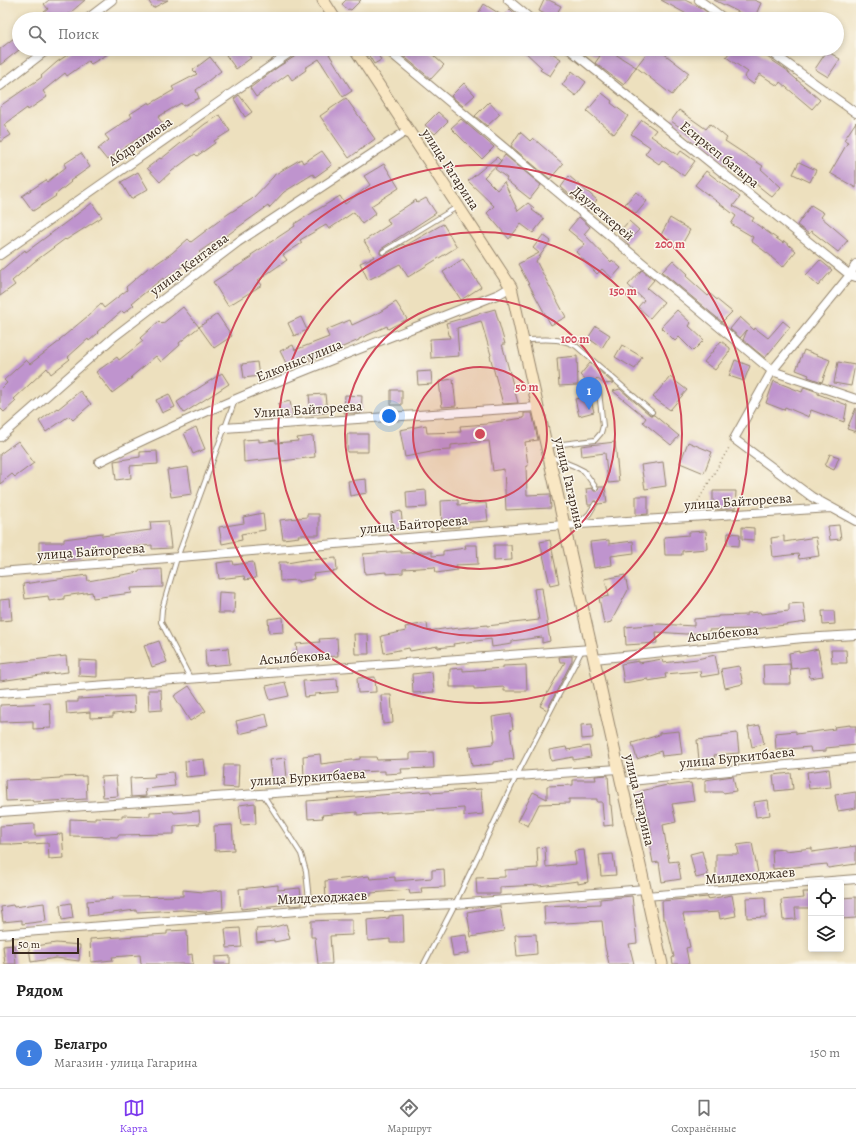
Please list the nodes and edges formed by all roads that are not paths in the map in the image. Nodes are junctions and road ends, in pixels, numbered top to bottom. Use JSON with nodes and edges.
{"nodes":[{"id":1,"x":112,"y":0,"type":"edge"},
{"id":2,"x":323,"y":0,"type":"edge"},
{"id":3,"x":508,"y":0,"type":"edge"},
{"id":4,"x":699,"y":0,"type":"edge"},
{"id":5,"x":96,"y":12,"type":"edge"},
{"id":6,"x":331,"y":12,"type":"edge"},
{"id":7,"x":523,"y":12,"type":"edge"},
{"id":8,"x":715,"y":12,"type":"edge"},
{"id":9,"x":39,"y":56,"type":"edge"},
{"id":10,"x":285,"y":56,"type":"edge"},
{"id":11,"x":360,"y":56,"type":"edge"},
{"id":12,"x":394,"y":56,"type":"edge"},
{"id":13,"x":577,"y":56,"type":"edge"},
{"id":14,"x":777,"y":56,"type":"edge"},
{"id":15,"x":0,"y":86,"type":"edge"},
{"id":16,"x":856,"y":113,"type":"edge"},
{"id":17,"x":408,"y":130,"type":"junction"},
{"id":18,"x":458,"y":206,"type":"junction"},
{"id":19,"x":383,"y":252,"type":"dead end"},
{"id":20,"x":0,"y":255,"type":"edge"},
{"id":21,"x":856,"y":264,"type":"edge"},
{"id":22,"x":853,"y":276,"type":"edge"},
{"id":23,"x":511,"y":287,"type":"junction"},
{"id":24,"x":522,"y":340,"type":"junction"},
{"id":25,"x":772,"y":371,"type":"junction"},
{"id":26,"x":599,"y":392,"type":"dead end"},
{"id":27,"x":856,"y":399,"type":"edge"},
{"id":28,"x":235,"y":400,"type":"junction"},
{"id":29,"x":537,"y":406,"type":"junction"},
{"id":30,"x":652,"y":412,"type":"dead end"},
{"id":31,"x":224,"y":428,"type":"junction"},
{"id":32,"x":0,"y":437,"type":"edge"},
{"id":33,"x":547,"y":451,"type":"junction"},
{"id":34,"x":99,"y":462,"type":"dead end"},
{"id":35,"x":596,"y":488,"type":"dead end"},
{"id":36,"x":595,"y":504,"type":"dead end"},
{"id":37,"x":831,"y":508,"type":"junction"},
{"id":38,"x":856,"y":521,"type":"edge"},
{"id":39,"x":578,"y":524,"type":"junction"},
{"id":40,"x":564,"y":525,"type":"junction"},
{"id":41,"x":177,"y":558,"type":"junction"},
{"id":42,"x":0,"y":572,"type":"edge"},
{"id":43,"x":856,"y":635,"type":"edge"},
{"id":44,"x":589,"y":652,"type":"junction"},
{"id":45,"x":190,"y":678,"type":"junction"},
{"id":46,"x":0,"y":693,"type":"edge"},
{"id":47,"x":856,"y":758,"type":"edge"},
{"id":48,"x":618,"y":769,"type":"junction"},
{"id":49,"x":516,"y":777,"type":"junction"},
{"id":50,"x":621,"y":782,"type":"junction"},
{"id":51,"x":262,"y":793,"type":"junction"},
{"id":52,"x":0,"y":812,"type":"edge"},
{"id":53,"x":856,"y":879,"type":"edge"},
{"id":54,"x":646,"y":893,"type":"junction"},
{"id":55,"x":455,"y":904,"type":"junction"},
{"id":56,"x":310,"y":910,"type":"junction"},
{"id":57,"x":0,"y":934,"type":"edge"},
{"id":58,"x":424,"y":964,"type":"edge"},
{"id":59,"x":662,"y":964,"type":"edge"}],
"edges":[{"from":1,"to":5,"type":"street"},
{"from":2,"to":6,"type":"main road"},
{"from":3,"to":7,"type":"street"},
{"from":4,"to":8,"type":"street"},
{"from":9,"to":15,"type":"street"},
{"from":10,"to":20,"type":"street","name":"Абдраимова"},
{"from":11,"to":17,"type":"main road","name":"улица Гагарина"},
{"from":12,"to":25,"type":"street","name":"Даулеткерей"},
{"from":13,"to":22,"type":"street","name":"Есиркеп батыра"},
{"from":14,"to":16,"type":"street"},
{"from":17,"to":18,"type":"main road","name":"улица Гагарина"},
{"from":17,"to":32,"type":"street","name":"улица Кентаева"},
{"from":18,"to":19,"type":"lane"},
{"from":18,"to":23,"type":"main road","name":"улица Гагарина"},
{"from":21,"to":22,"type":"street"},
{"from":22,"to":25,"type":"street"},
{"from":23,"to":24,"type":"main road","name":"улица Гагарина"},
{"from":23,"to":28,"type":"street","name":"Елконыс улица"},
{"from":24,"to":29,"type":"main road","name":"улица Гагарина"},
{"from":24,"to":30,"type":"lane"},
{"from":25,"to":27,"type":"street","name":"Даулеткерей"},
{"from":25,"to":37,"type":"street"},
{"from":26,"to":33,"type":"lane"},
{"from":28,"to":31,"type":"lane"},
{"from":28,"to":34,"type":"street","name":"Елконыс улица"},
{"from":29,"to":31,"type":"street","name":"Улица Байтореева"},
{"from":29,"to":33,"type":"main road","name":"улица Гагарина"},
{"from":31,"to":41,"type":"lane"},
{"from":33,"to":35,"type":"lane"},
{"from":33,"to":40,"type":"main road","name":"улица Гагарина"},
{"from":36,"to":39,"type":"lane"},
{"from":37,"to":38,"type":"street"},
{"from":37,"to":39,"type":"street","name":"улица Байтореева"},
{"from":39,"to":40,"type":"street","name":"улица Байтореева"},
{"from":40,"to":41,"type":"street","name":"улица Байтореева"},
{"from":40,"to":44,"type":"main road","name":"улица Гагарина"},
{"from":41,"to":42,"type":"street","name":"улица Байтореева"},
{"from":41,"to":45,"type":"lane"},
{"from":43,"to":44,"type":"street","name":"Асылбекова"},
{"from":44,"to":45,"type":"street","name":"Асылбекова"},
{"from":44,"to":48,"type":"main road","name":"улица Гагарина"},
{"from":44,"to":49,"type":"lane"},
{"from":45,"to":46,"type":"street","name":"Асылбекова"},
{"from":47,"to":50,"type":"street","name":"улица Буркитбаева"},
{"from":48,"to":49,"type":"street","name":"улица Буркитбаева"},
{"from":48,"to":50,"type":"main road","name":"улица Гагарина"},
{"from":49,"to":51,"type":"street","name":"улица Буркитбаева"},
{"from":49,"to":55,"type":"lane"},
{"from":50,"to":54,"type":"main road","name":"улица Гагарина"},
{"from":51,"to":52,"type":"street","name":"улица Буркитбаева"},
{"from":51,"to":56,"type":"lane"},
{"from":53,"to":54,"type":"street","name":"Милдеходжаев"},
{"from":54,"to":55,"type":"street","name":"Милдеходжаев"},
{"from":54,"to":59,"type":"main road","name":"улица Гагарина"},
{"from":55,"to":56,"type":"street","name":"Милдеходжаев"},
{"from":55,"to":58,"type":"lane"},
{"from":56,"to":57,"type":"street","name":"Милдеходжаев"}]}
